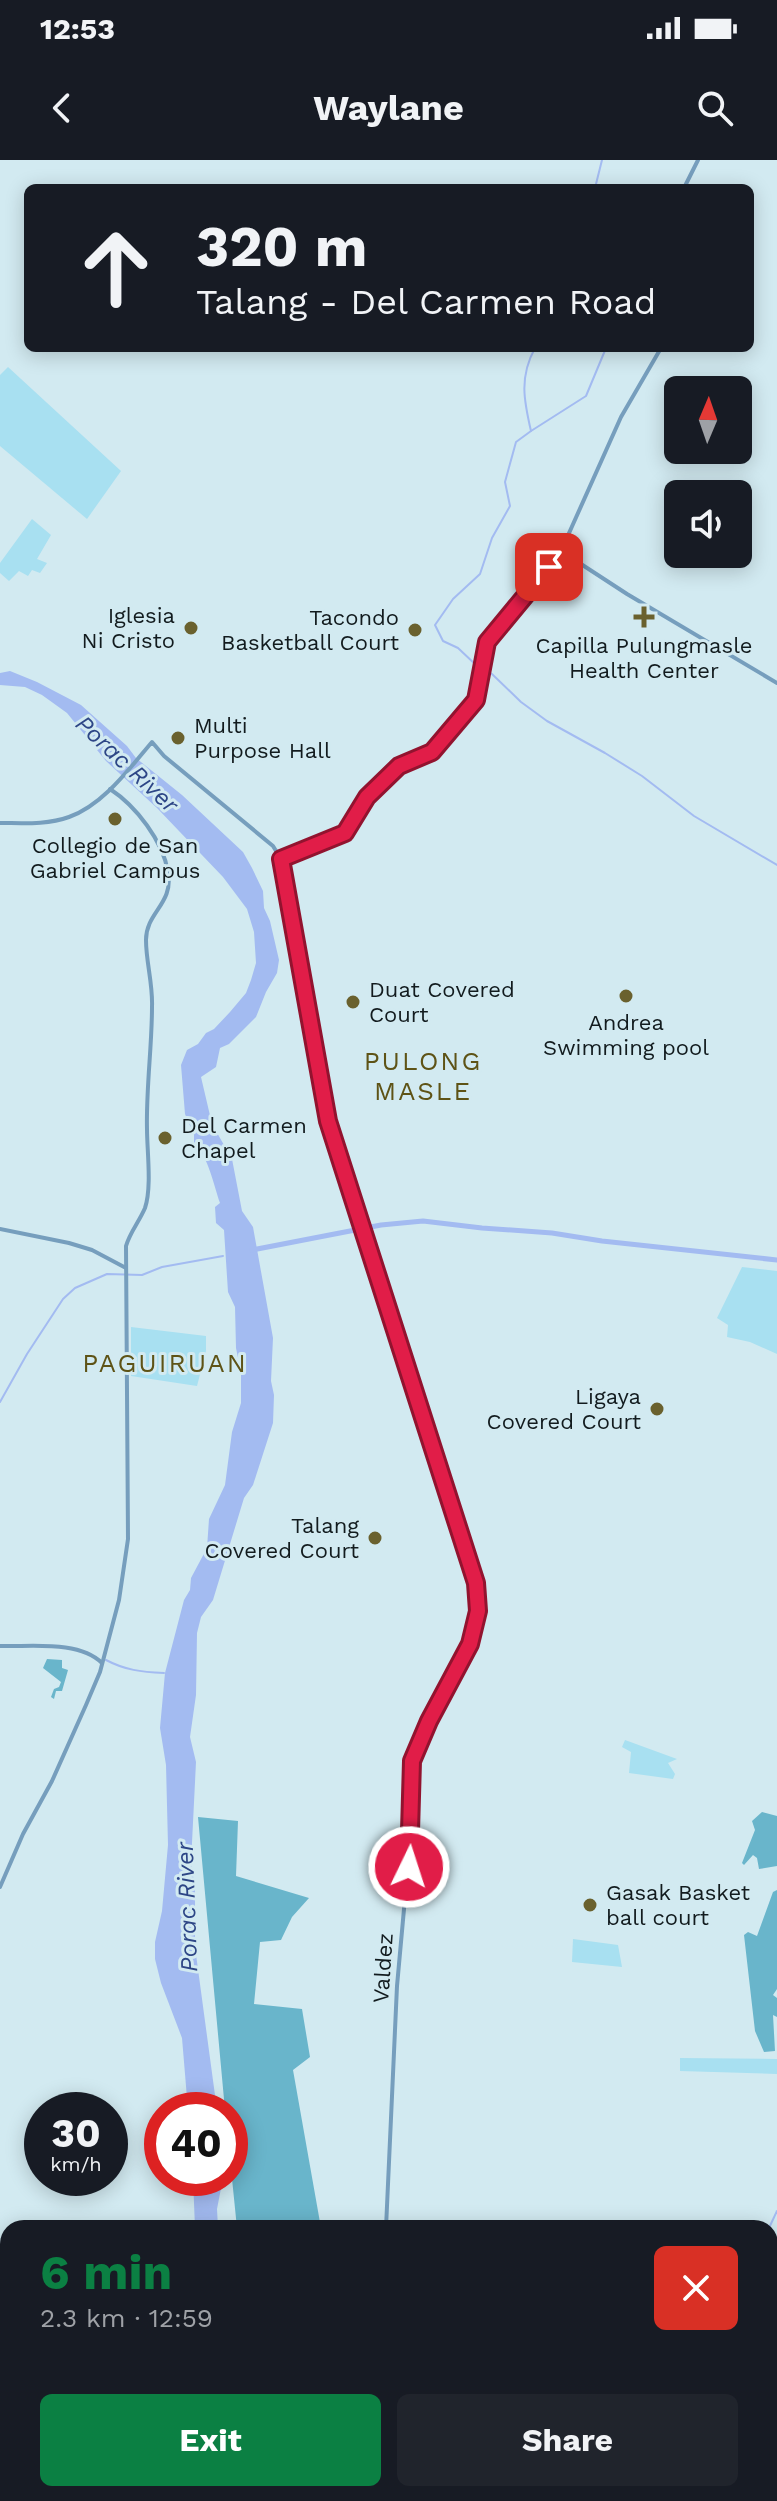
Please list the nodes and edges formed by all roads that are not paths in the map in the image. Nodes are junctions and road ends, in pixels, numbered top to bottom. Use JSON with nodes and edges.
{"nodes":[{"id":1,"x":698,"y":160,"type":"edge"},
{"id":2,"x":686,"y":184,"type":"edge"},
{"id":3,"x":659,"y":352,"type":"edge"},
{"id":4,"x":561,"y":551,"type":"junction"},
{"id":5,"x":777,"y":683,"type":"edge"},
{"id":6,"x":110,"y":789,"type":"junction"},
{"id":7,"x":0,"y":823,"type":"edge"},
{"id":8,"x":281,"y":859,"type":"junction"},
{"id":9,"x":0,"y":1229,"type":"edge"},
{"id":10,"x":126,"y":1269,"type":"junction"},
{"id":11,"x":0,"y":1646,"type":"edge"},
{"id":12,"x":102,"y":1663,"type":"junction"},
{"id":13,"x":0,"y":1887,"type":"edge"},
{"id":14,"x":386,"y":2220,"type":"edge"}],
"edges":[{"from":1,"to":2,"type":"street"},
{"from":3,"to":4,"type":"street"},
{"from":4,"to":5,"type":"street"},
{"from":4,"to":8,"type":"street"},
{"from":6,"to":7,"type":"street"},
{"from":6,"to":8,"type":"street"},
{"from":6,"to":10,"type":"street"},
{"from":8,"to":14,"type":"street","name":"Valdez"},
{"from":9,"to":10,"type":"street"},
{"from":10,"to":12,"type":"street"},
{"from":11,"to":12,"type":"street"},
{"from":12,"to":13,"type":"street"}]}
